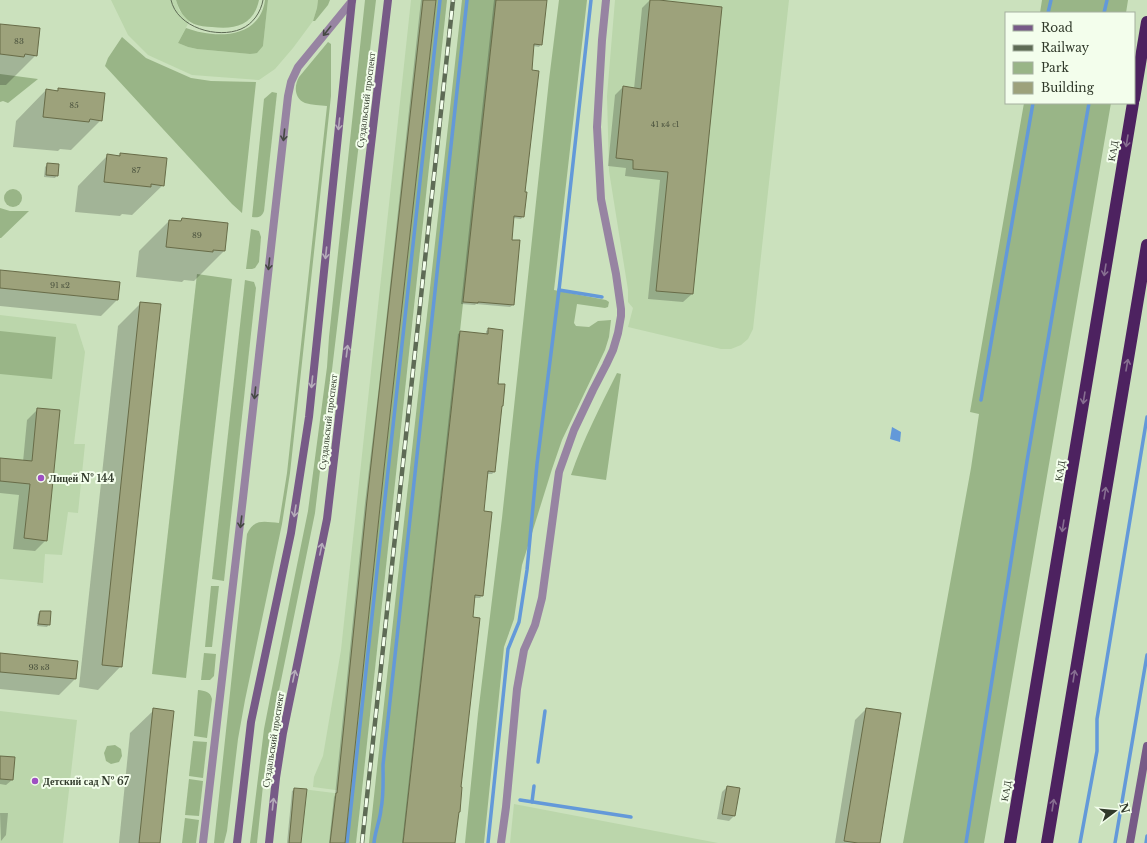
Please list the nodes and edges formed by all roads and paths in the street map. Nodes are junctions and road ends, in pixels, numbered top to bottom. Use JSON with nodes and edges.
{"nodes":[{"id":1,"x":352,"y":0,"type":"edge"},
{"id":2,"x":388,"y":0,"type":"edge"},
{"id":3,"x":606,"y":0,"type":"edge"},
{"id":4,"x":1147,"y":22,"type":"edge"},
{"id":5,"x":1135,"y":93,"type":"edge"},
{"id":6,"x":1133,"y":104,"type":"edge"},
{"id":7,"x":1147,"y":245,"type":"edge"},
{"id":8,"x":1147,"y":746,"type":"edge"},
{"id":9,"x":203,"y":843,"type":"edge"},
{"id":10,"x":237,"y":843,"type":"edge"},
{"id":11,"x":269,"y":843,"type":"edge"},
{"id":12,"x":501,"y":843,"type":"edge"},
{"id":13,"x":1010,"y":843,"type":"edge"},
{"id":14,"x":1047,"y":843,"type":"edge"},
{"id":15,"x":1130,"y":843,"type":"edge"}],
"edges":[{"from":1,"to":9,"type":"street","one_way":true},
{"from":1,"to":10,"type":"main road","name":"Суздальский проспект","one_way":true},
{"from":11,"to":2,"type":"main road","name":"Суздальский проспект","one_way":true},
{"from":3,"to":12,"type":"street"},
{"from":4,"to":5,"type":"highway"},
{"from":6,"to":13,"type":"highway","name":"КАД","one_way":true},
{"from":14,"to":7,"type":"highway","one_way":true},
{"from":8,"to":15,"type":"main road"}]}
